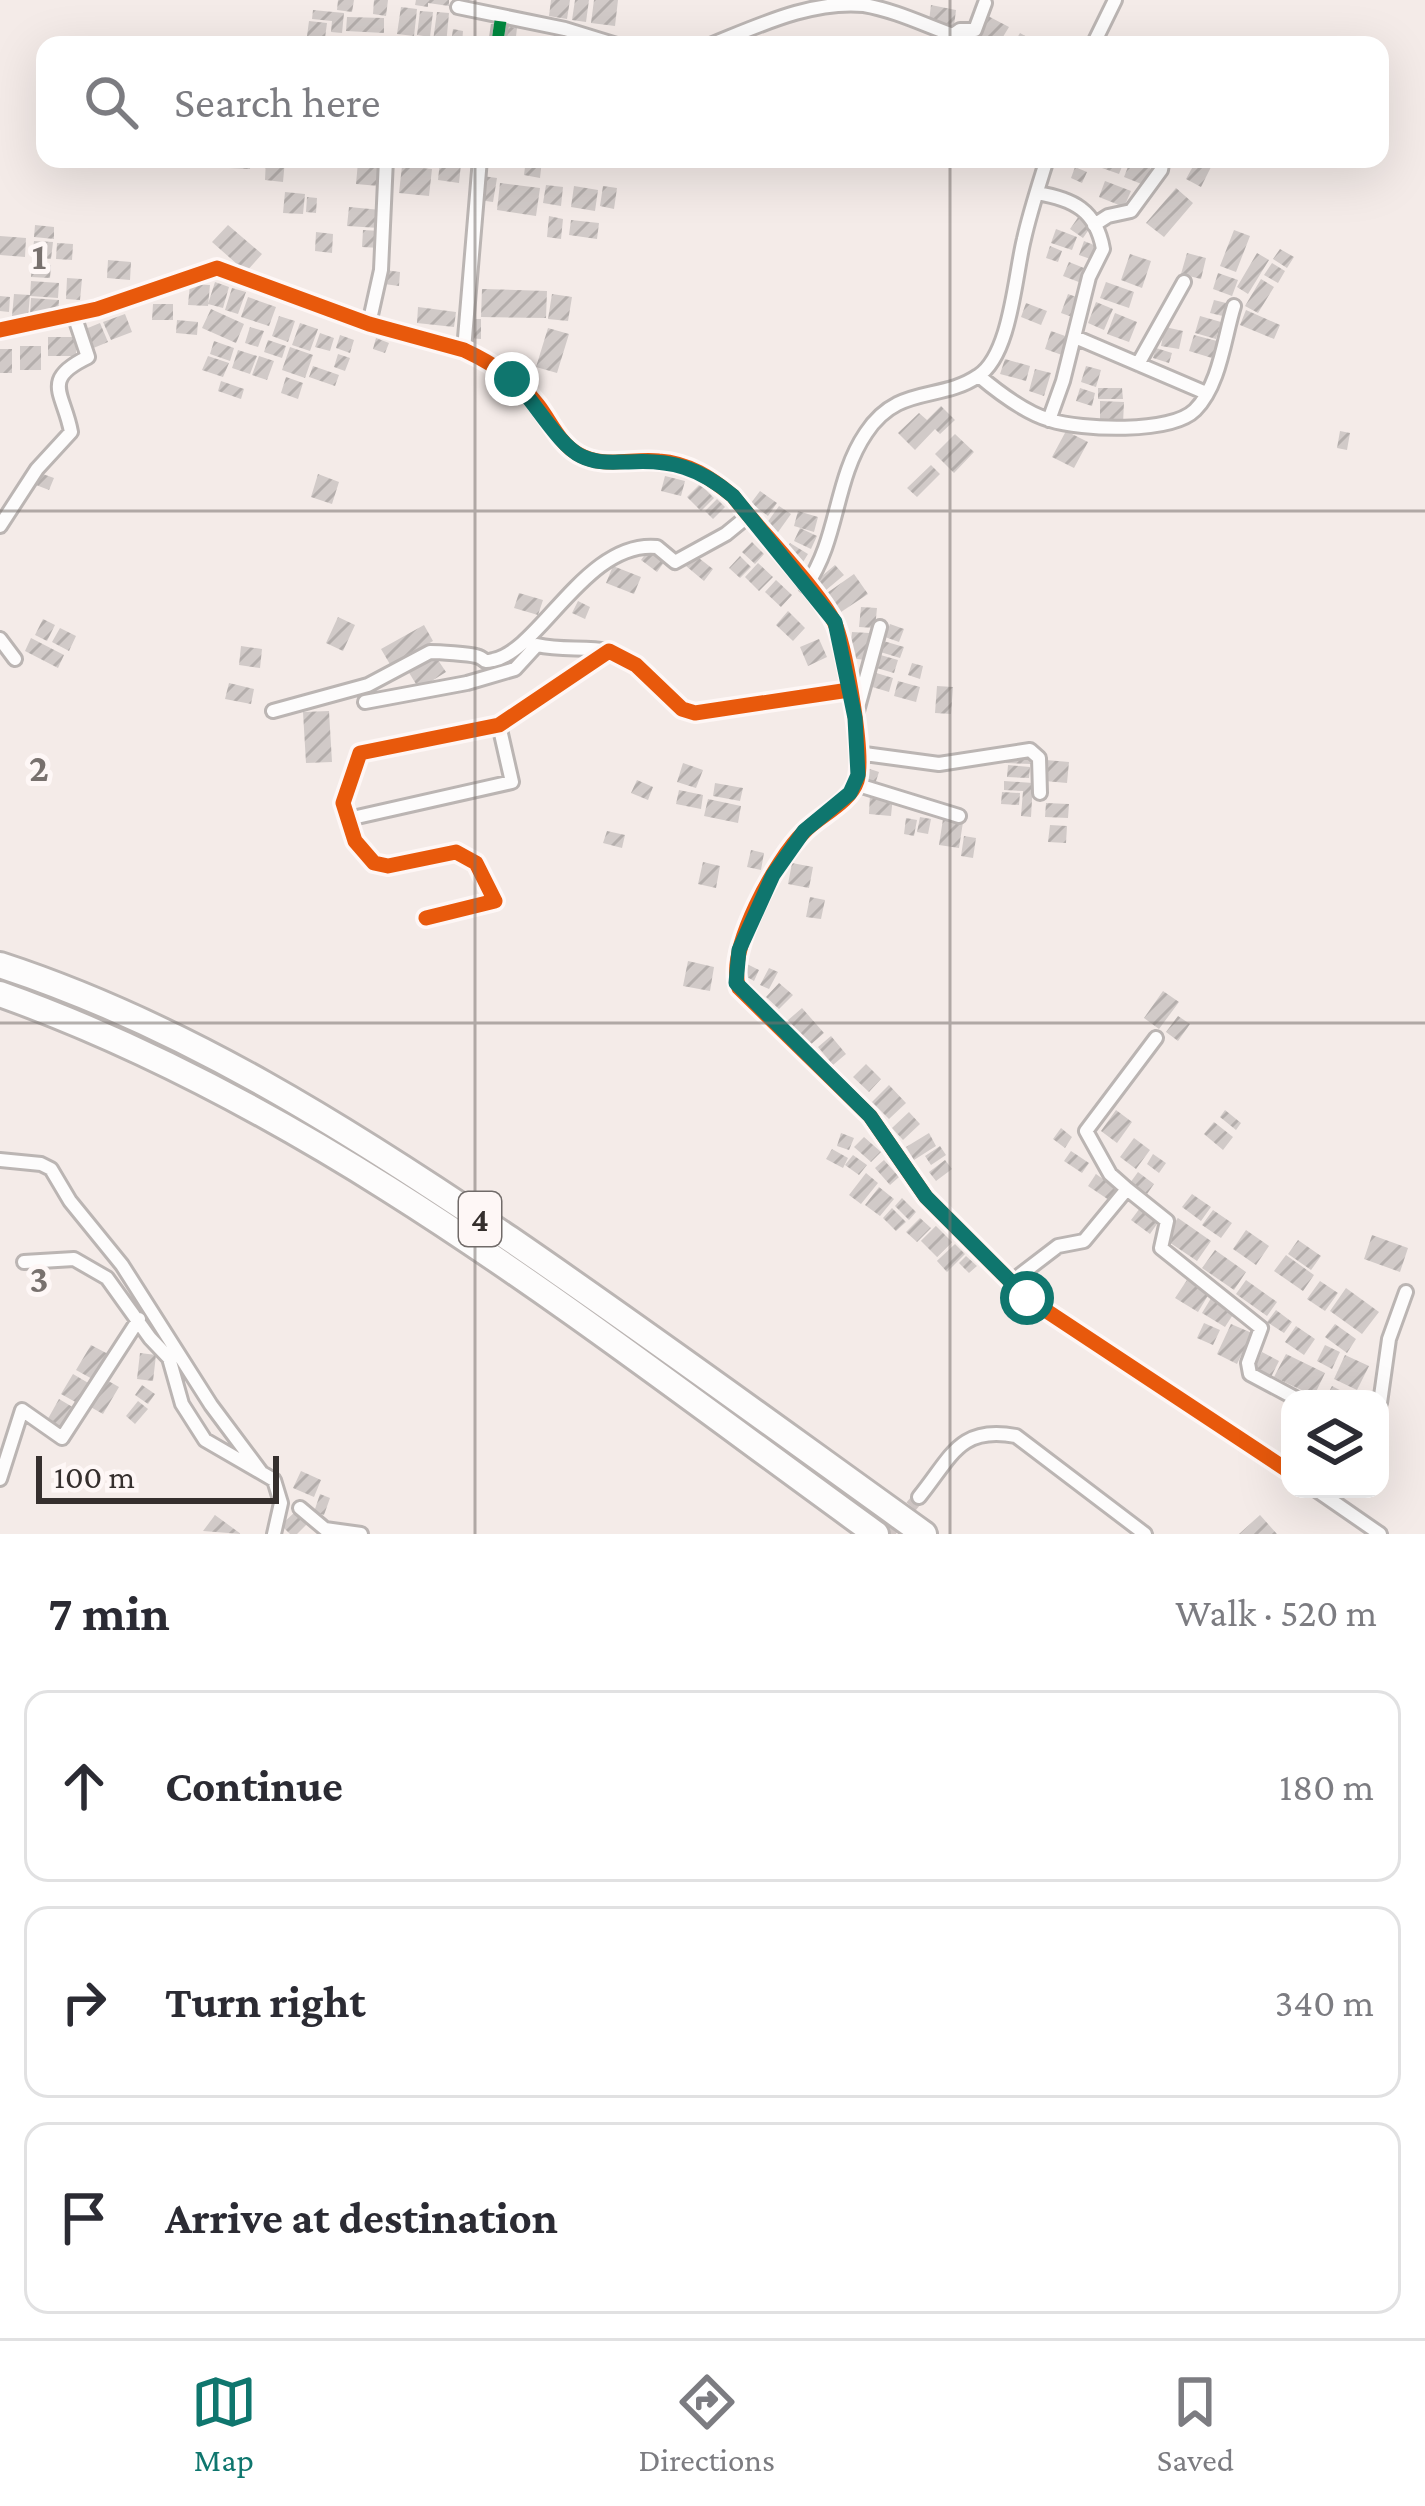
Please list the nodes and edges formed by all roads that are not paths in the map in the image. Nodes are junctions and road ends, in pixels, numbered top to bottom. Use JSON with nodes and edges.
{"nodes":[{"id":1,"x":1115,"y":0,"type":"edge"},
{"id":2,"x":985,"y":3,"type":"edge"},
{"id":3,"x":458,"y":7,"type":"dead end"},
{"id":4,"x":501,"y":16,"type":"junction"},
{"id":5,"x":953,"y":35,"type":"joint"},
{"id":6,"x":498,"y":36,"type":"edge"},
{"id":7,"x":580,"y":36,"type":"edge"},
{"id":8,"x":733,"y":36,"type":"edge"},
{"id":9,"x":1097,"y":36,"type":"edge"},
{"id":10,"x":386,"y":168,"type":"edge"},
{"id":11,"x":479,"y":168,"type":"edge"},
{"id":12,"x":1044,"y":168,"type":"edge"},
{"id":13,"x":1161,"y":168,"type":"edge"},
{"id":14,"x":1037,"y":193,"type":"junction"},
{"id":15,"x":1094,"y":225,"type":"junction"},
{"id":16,"x":1184,"y":282,"type":"dead end"},
{"id":17,"x":1234,"y":306,"type":"dead end"},
{"id":18,"x":74,"y":315,"type":"junction"},
{"id":19,"x":369,"y":324,"type":"junction"},
{"id":20,"x":0,"y":330,"type":"edge"},
{"id":21,"x":1075,"y":337,"type":"junction"},
{"id":22,"x":464,"y":350,"type":"junction"},
{"id":23,"x":1138,"y":364,"type":"junction"},
{"id":24,"x":979,"y":376,"type":"junction"},
{"id":25,"x":1206,"y":393,"type":"junction"},
{"id":26,"x":1049,"y":420,"type":"junction"},
{"id":27,"x":748,"y":516,"type":"junction"},
{"id":28,"x":0,"y":526,"type":"edge"},
{"id":29,"x":806,"y":586,"type":"junction"},
{"id":30,"x":880,"y":627,"type":"dead end"},
{"id":31,"x":0,"y":639,"type":"edge"},
{"id":32,"x":609,"y":651,"type":"junction"},
{"id":33,"x":15,"y":659,"type":"dead end"},
{"id":34,"x":849,"y":690,"type":"junction"},
{"id":35,"x":365,"y":703,"type":"dead end"},
{"id":36,"x":273,"y":711,"type":"dead end"},
{"id":37,"x":855,"y":718,"type":"junction"},
{"id":38,"x":499,"y":725,"type":"junction"},
{"id":39,"x":857,"y":753,"type":"junction"},
{"id":40,"x":856,"y":784,"type":"junction"},
{"id":41,"x":1040,"y":793,"type":"dead end"},
{"id":42,"x":958,"y":816,"type":"dead end"},
{"id":43,"x":348,"y":819,"type":"junction"},
{"id":44,"x":426,"y":918,"type":"dead end"},
{"id":45,"x":0,"y":965,"type":"edge"},
{"id":46,"x":0,"y":994,"type":"edge"},
{"id":47,"x":1156,"y":1038,"type":"dead end"},
{"id":48,"x":0,"y":1160,"type":"edge"},
{"id":49,"x":1127,"y":1189,"type":"junction"},
{"id":50,"x":24,"y":1262,"type":"dead end"},
{"id":51,"x":1010,"y":1282,"type":"junction"},
{"id":52,"x":1406,"y":1292,"type":"dead end"},
{"id":53,"x":139,"y":1319,"type":"junction"},
{"id":54,"x":1281,"y":1390,"type":"edge"},
{"id":55,"x":1382,"y":1390,"type":"edge"},
{"id":56,"x":1281,"y":1466,"type":"edge"},
{"id":57,"x":261,"y":1472,"type":"junction"},
{"id":58,"x":0,"y":1479,"type":"edge"},
{"id":59,"x":919,"y":1497,"type":"tunnel mouth"},
{"id":60,"x":1328,"y":1498,"type":"edge"},
{"id":61,"x":300,"y":1508,"type":"dead end"},
{"id":62,"x":274,"y":1534,"type":"edge"},
{"id":63,"x":361,"y":1534,"type":"edge"},
{"id":64,"x":876,"y":1534,"type":"edge"},
{"id":65,"x":924,"y":1534,"type":"edge"},
{"id":66,"x":1145,"y":1534,"type":"edge"},
{"id":67,"x":1380,"y":1534,"type":"edge"}],
"edges":[{"from":1,"to":9,"type":"street"},
{"from":2,"to":5,"type":"street"},
{"from":3,"to":4,"type":"street"},
{"from":4,"to":6,"type":"street"},
{"from":4,"to":7,"type":"street"},
{"from":5,"to":8,"type":"street"},
{"from":10,"to":19,"type":"street"},
{"from":11,"to":22,"type":"street"},
{"from":12,"to":14,"type":"street"},
{"from":13,"to":15,"type":"street"},
{"from":14,"to":15,"type":"street"},
{"from":14,"to":24,"type":"street"},
{"from":15,"to":21,"type":"street"},
{"from":16,"to":23,"type":"street"},
{"from":17,"to":25,"type":"street"},
{"from":18,"to":19,"type":"street"},
{"from":18,"to":20,"type":"street"},
{"from":18,"to":28,"type":"street"},
{"from":19,"to":22,"type":"street"},
{"from":21,"to":23,"type":"street"},
{"from":21,"to":26,"type":"street"},
{"from":22,"to":27,"type":"street"},
{"from":23,"to":25,"type":"street"},
{"from":24,"to":26,"type":"street"},
{"from":24,"to":29,"type":"street"},
{"from":25,"to":26,"type":"street"},
{"from":27,"to":29,"type":"street"},
{"from":27,"to":36,"type":"street"},
{"from":29,"to":34,"type":"street"},
{"from":30,"to":37,"type":"street"},
{"from":31,"to":33,"type":"street"},
{"from":32,"to":34,"type":"street"},
{"from":32,"to":35,"type":"street"},
{"from":32,"to":38,"type":"street"},
{"from":34,"to":37,"type":"street"},
{"from":37,"to":39,"type":"street"},
{"from":38,"to":43,"type":"street"},
{"from":38,"to":43,"type":"street"},
{"from":39,"to":40,"type":"street"},
{"from":39,"to":41,"type":"street"},
{"from":40,"to":42,"type":"street"},
{"from":40,"to":51,"type":"street"},
{"from":43,"to":44,"type":"street"},
{"from":45,"to":65,"type":"highway","number":"4"},
{"from":46,"to":64,"type":"highway","number":"4"},
{"from":47,"to":49,"type":"street"},
{"from":48,"to":57,"type":"street"},
{"from":49,"to":51,"type":"street"},
{"from":49,"to":54,"type":"street"},
{"from":50,"to":53,"type":"street"},
{"from":51,"to":56,"type":"street"},
{"from":52,"to":55,"type":"street"},
{"from":53,"to":57,"type":"street"},
{"from":53,"to":58,"type":"street"},
{"from":57,"to":62,"type":"street"},
{"from":59,"to":66,"type":"street"},
{"from":60,"to":67,"type":"street"},
{"from":61,"to":63,"type":"street"}]}
